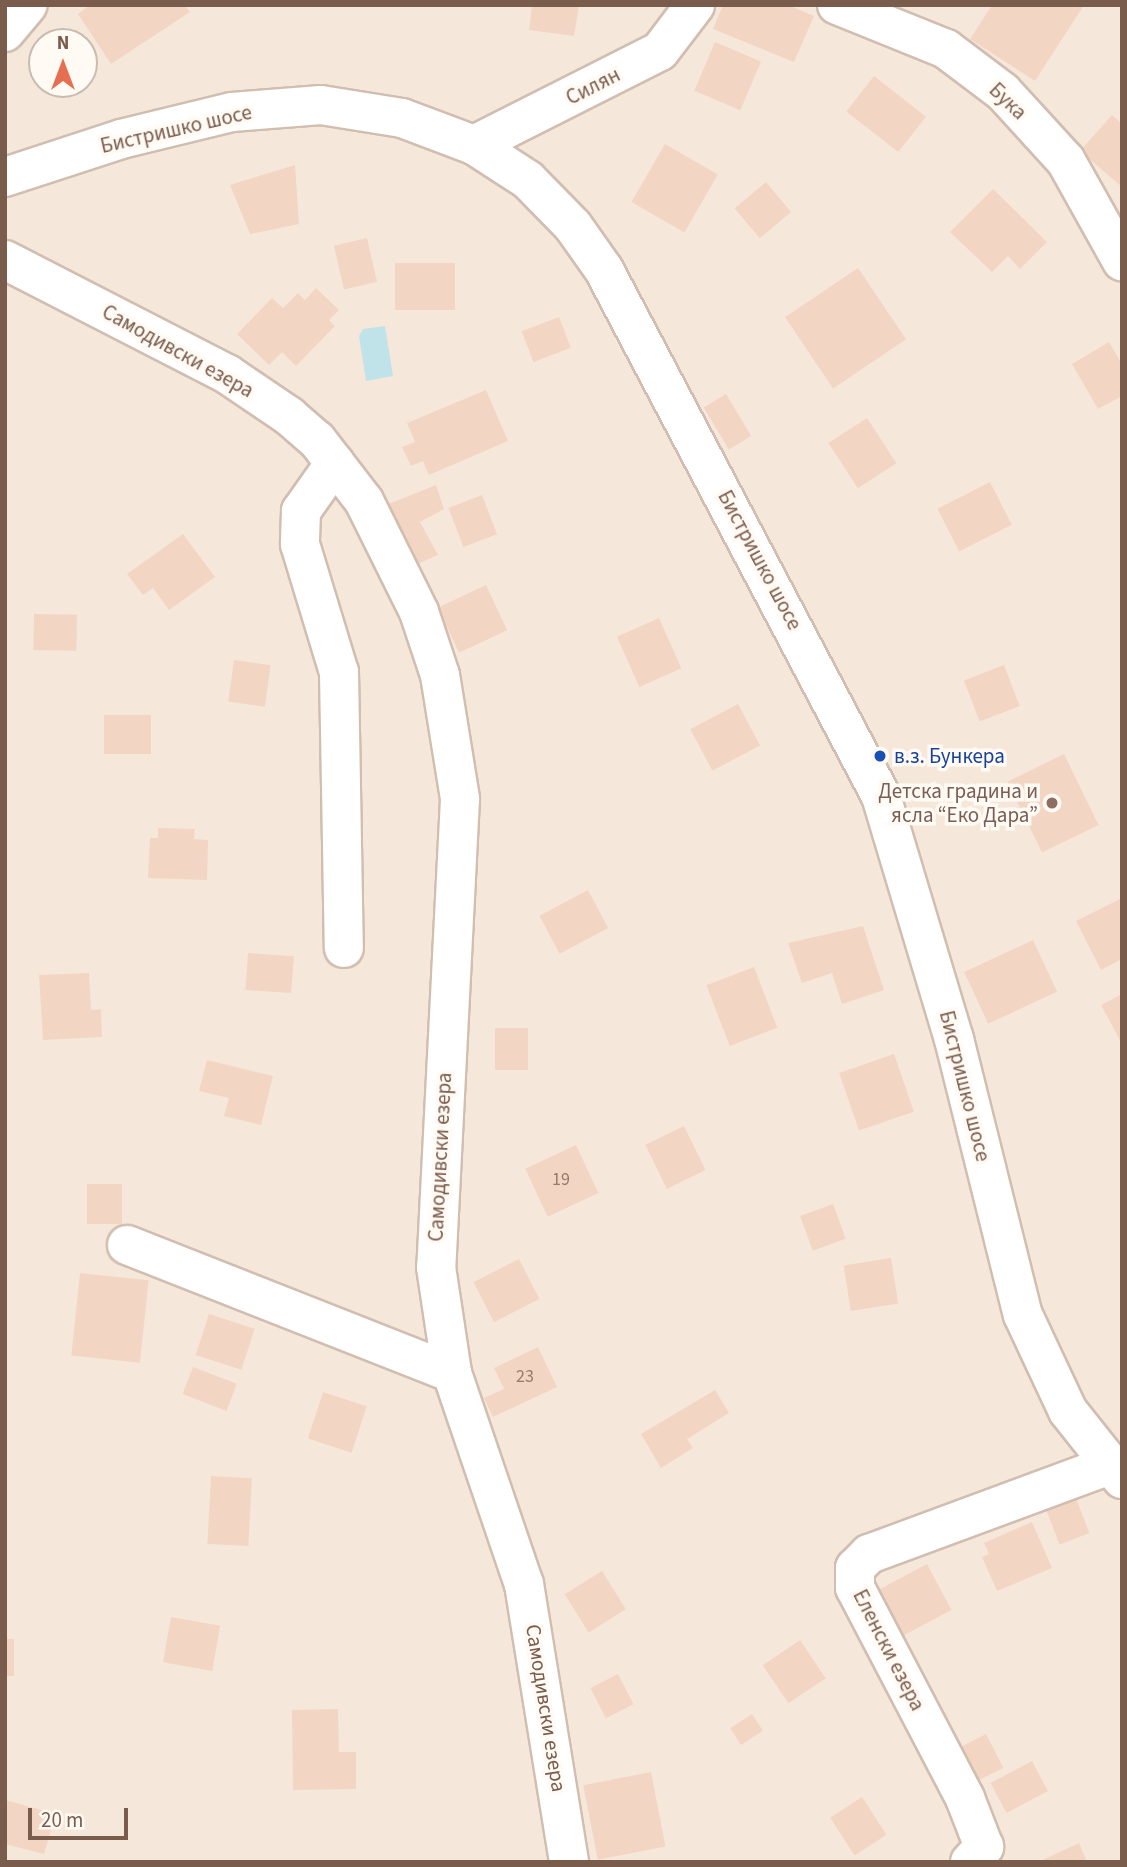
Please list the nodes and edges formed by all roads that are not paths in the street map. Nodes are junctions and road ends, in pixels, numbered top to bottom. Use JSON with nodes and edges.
{"nodes":[{"id":1,"x":28,"y":5,"type":"edge"},
{"id":2,"x":695,"y":5,"type":"edge"},
{"id":3,"x":837,"y":5,"type":"edge"},
{"id":4,"x":5,"y":32,"type":"edge"},
{"id":5,"x":474,"y":145,"type":"junction"},
{"id":6,"x":5,"y":177,"type":"edge"},
{"id":7,"x":5,"y":260,"type":"edge"},
{"id":8,"x":1122,"y":261,"type":"edge"},
{"id":9,"x":335,"y":463,"type":"junction"},
{"id":10,"x":344,"y":948,"type":"dead end"},
{"id":11,"x":127,"y":1245,"type":"dead end"},
{"id":12,"x":452,"y":1373,"type":"junction"},
{"id":13,"x":1115,"y":1472,"type":"edge"},
{"id":14,"x":569,"y":1862,"type":"edge"},
{"id":15,"x":970,"y":1862,"type":"edge"}],
"edges":[{"from":1,"to":4,"type":"street"},
{"from":2,"to":5,"type":"street","name":"Силян"},
{"from":3,"to":8,"type":"street","name":"Бука"},
{"from":5,"to":6,"type":"street","name":"Бистришко шосе"},
{"from":5,"to":13,"type":"street","name":"Бистришко шосе"},
{"from":7,"to":9,"type":"street","name":"Самодивски езера"},
{"from":9,"to":10,"type":"street"},
{"from":9,"to":12,"type":"street","name":"Самодивски езера"},
{"from":11,"to":12,"type":"street"},
{"from":12,"to":14,"type":"street","name":"Самодивски езера"},
{"from":13,"to":15,"type":"street","name":"Еленски езера"}]}
